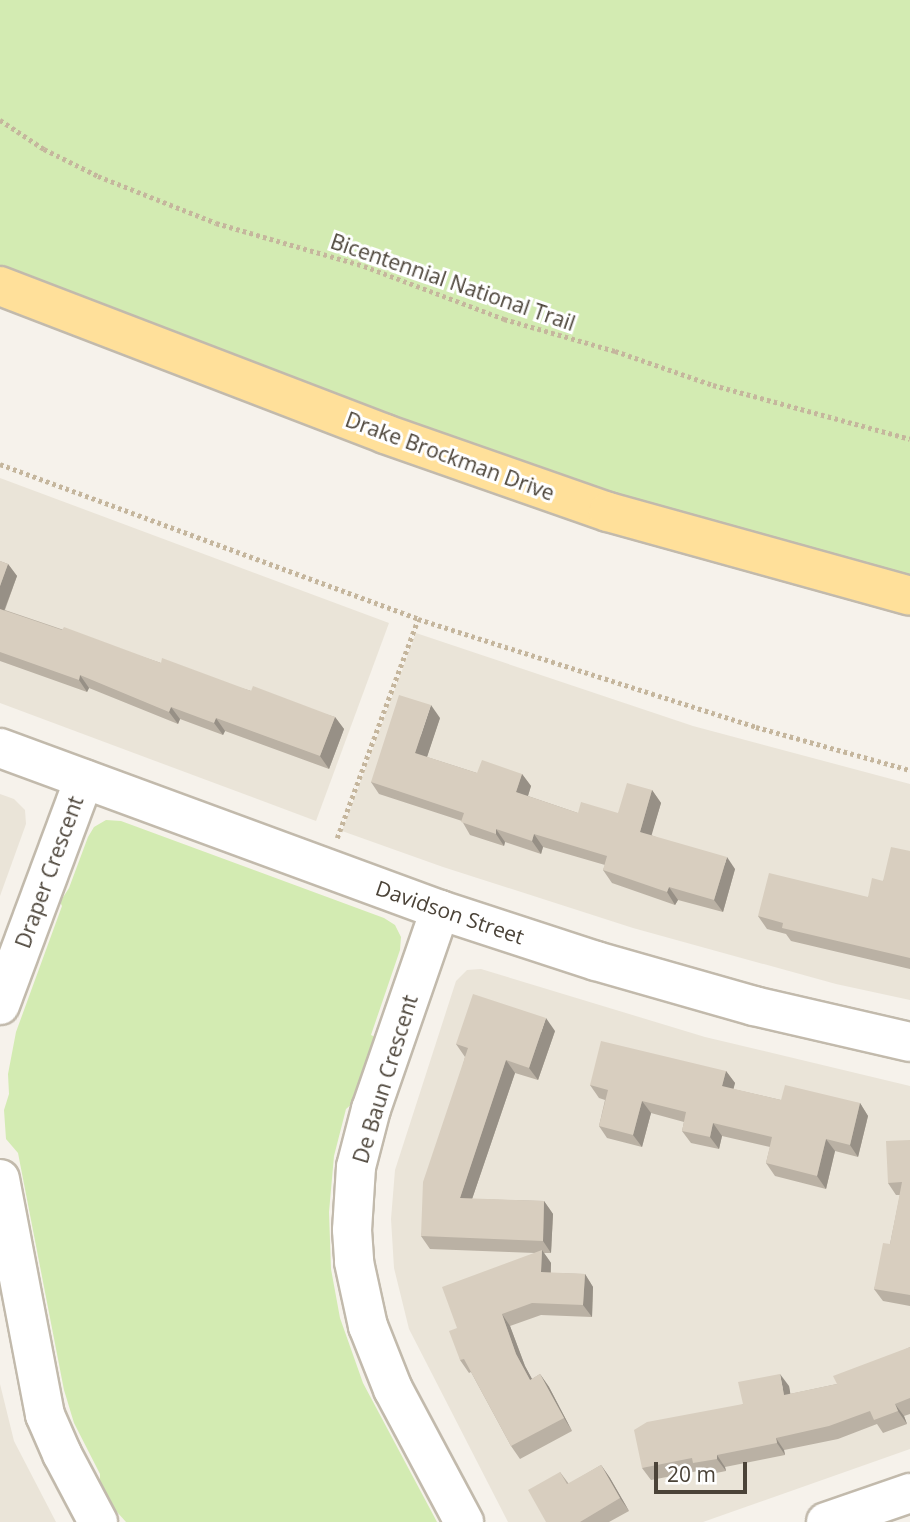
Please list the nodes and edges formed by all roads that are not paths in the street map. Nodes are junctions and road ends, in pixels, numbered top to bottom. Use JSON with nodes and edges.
{"nodes":[{"id":1,"x":0,"y":286,"type":"edge"},
{"id":2,"x":910,"y":596,"type":"edge"},
{"id":3,"x":0,"y":748,"type":"edge"},
{"id":4,"x":84,"y":779,"type":"junction"},
{"id":5,"x":440,"y":910,"type":"junction"},
{"id":6,"x":0,"y":1005,"type":"edge"},
{"id":7,"x":910,"y":1042,"type":"edge"},
{"id":8,"x":0,"y":1180,"type":"edge"},
{"id":9,"x":910,"y":1493,"type":"edge"},
{"id":10,"x":98,"y":1522,"type":"edge"},
{"id":11,"x":464,"y":1522,"type":"edge"},
{"id":12,"x":825,"y":1522,"type":"edge"}],
"edges":[{"from":1,"to":2,"type":"main road","name":"Drake Brockman Drive"},
{"from":3,"to":4,"type":"street","name":"Davidson Street"},
{"from":4,"to":5,"type":"street","name":"Davidson Street"},
{"from":4,"to":6,"type":"street","name":"Draper Crescent"},
{"from":5,"to":7,"type":"street","name":"Davidson Street"},
{"from":5,"to":11,"type":"street","name":"De Baun Crescent"},
{"from":8,"to":10,"type":"street"},
{"from":9,"to":12,"type":"street"}]}
